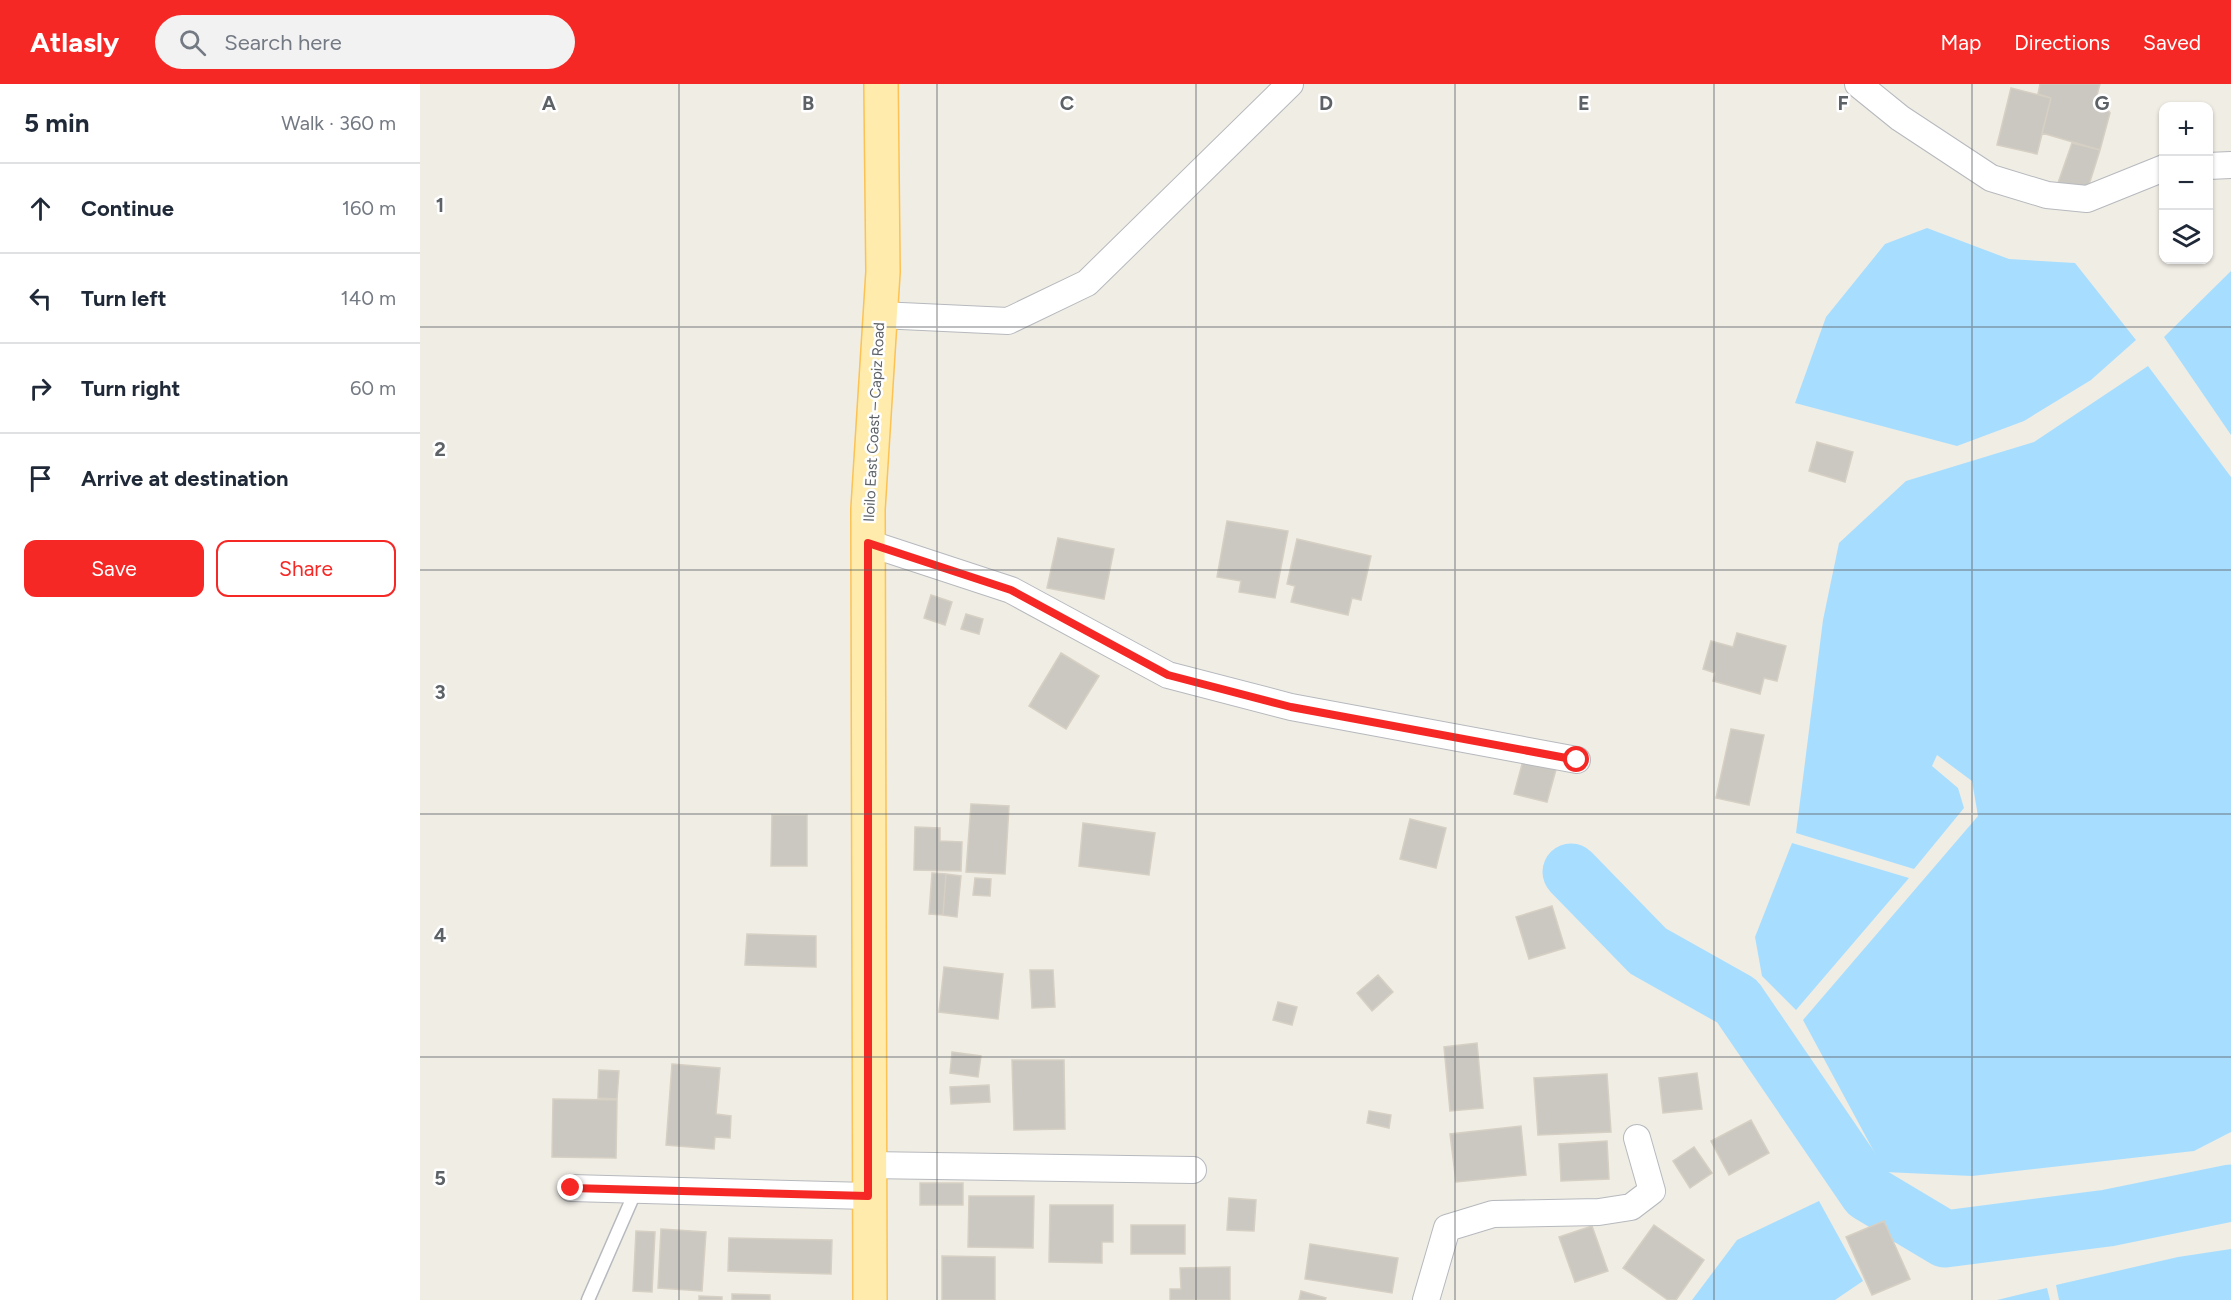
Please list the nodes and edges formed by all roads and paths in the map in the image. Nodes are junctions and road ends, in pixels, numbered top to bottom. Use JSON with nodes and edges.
{"nodes":[{"id":1,"x":881,"y":84,"type":"edge"},
{"id":2,"x":1290,"y":84,"type":"edge"},
{"id":3,"x":1858,"y":84,"type":"edge"},
{"id":4,"x":2231,"y":165,"type":"edge"},
{"id":5,"x":2213,"y":166,"type":"edge"},
{"id":6,"x":2159,"y":170,"type":"edge"},
{"id":7,"x":880,"y":315,"type":"junction"},
{"id":8,"x":868,"y":543,"type":"junction"},
{"id":9,"x":1577,"y":760,"type":"dead end"},
{"id":10,"x":1637,"y":1138,"type":"dead end"},
{"id":11,"x":1193,"y":1170,"type":"dead end"},
{"id":12,"x":868,"y":1180,"type":"junction"},
{"id":13,"x":571,"y":1188,"type":"dead end"},
{"id":14,"x":636,"y":1190,"type":"junction"},
{"id":15,"x":588,"y":1300,"type":"edge"},
{"id":16,"x":870,"y":1300,"type":"edge"},
{"id":17,"x":1426,"y":1300,"type":"edge"}],
"edges":[{"from":1,"to":7,"type":"main road","name":"Iloilo East Coast – Capiz Road"},
{"from":2,"to":7,"type":"street"},
{"from":3,"to":6,"type":"street"},
{"from":4,"to":5,"type":"street"},
{"from":7,"to":8,"type":"main road","name":"Iloilo East Coast – Capiz Road"},
{"from":8,"to":9,"type":"street"},
{"from":8,"to":12,"type":"main road","name":"Iloilo East Coast – Capiz Road"},
{"from":10,"to":17,"type":"street"},
{"from":11,"to":12,"type":"street"},
{"from":12,"to":14,"type":"street"},
{"from":12,"to":16,"type":"main road","name":"Iloilo East Coast – Capiz Road"},
{"from":13,"to":14,"type":"street"},
{"from":14,"to":15,"type":"lane"}]}
